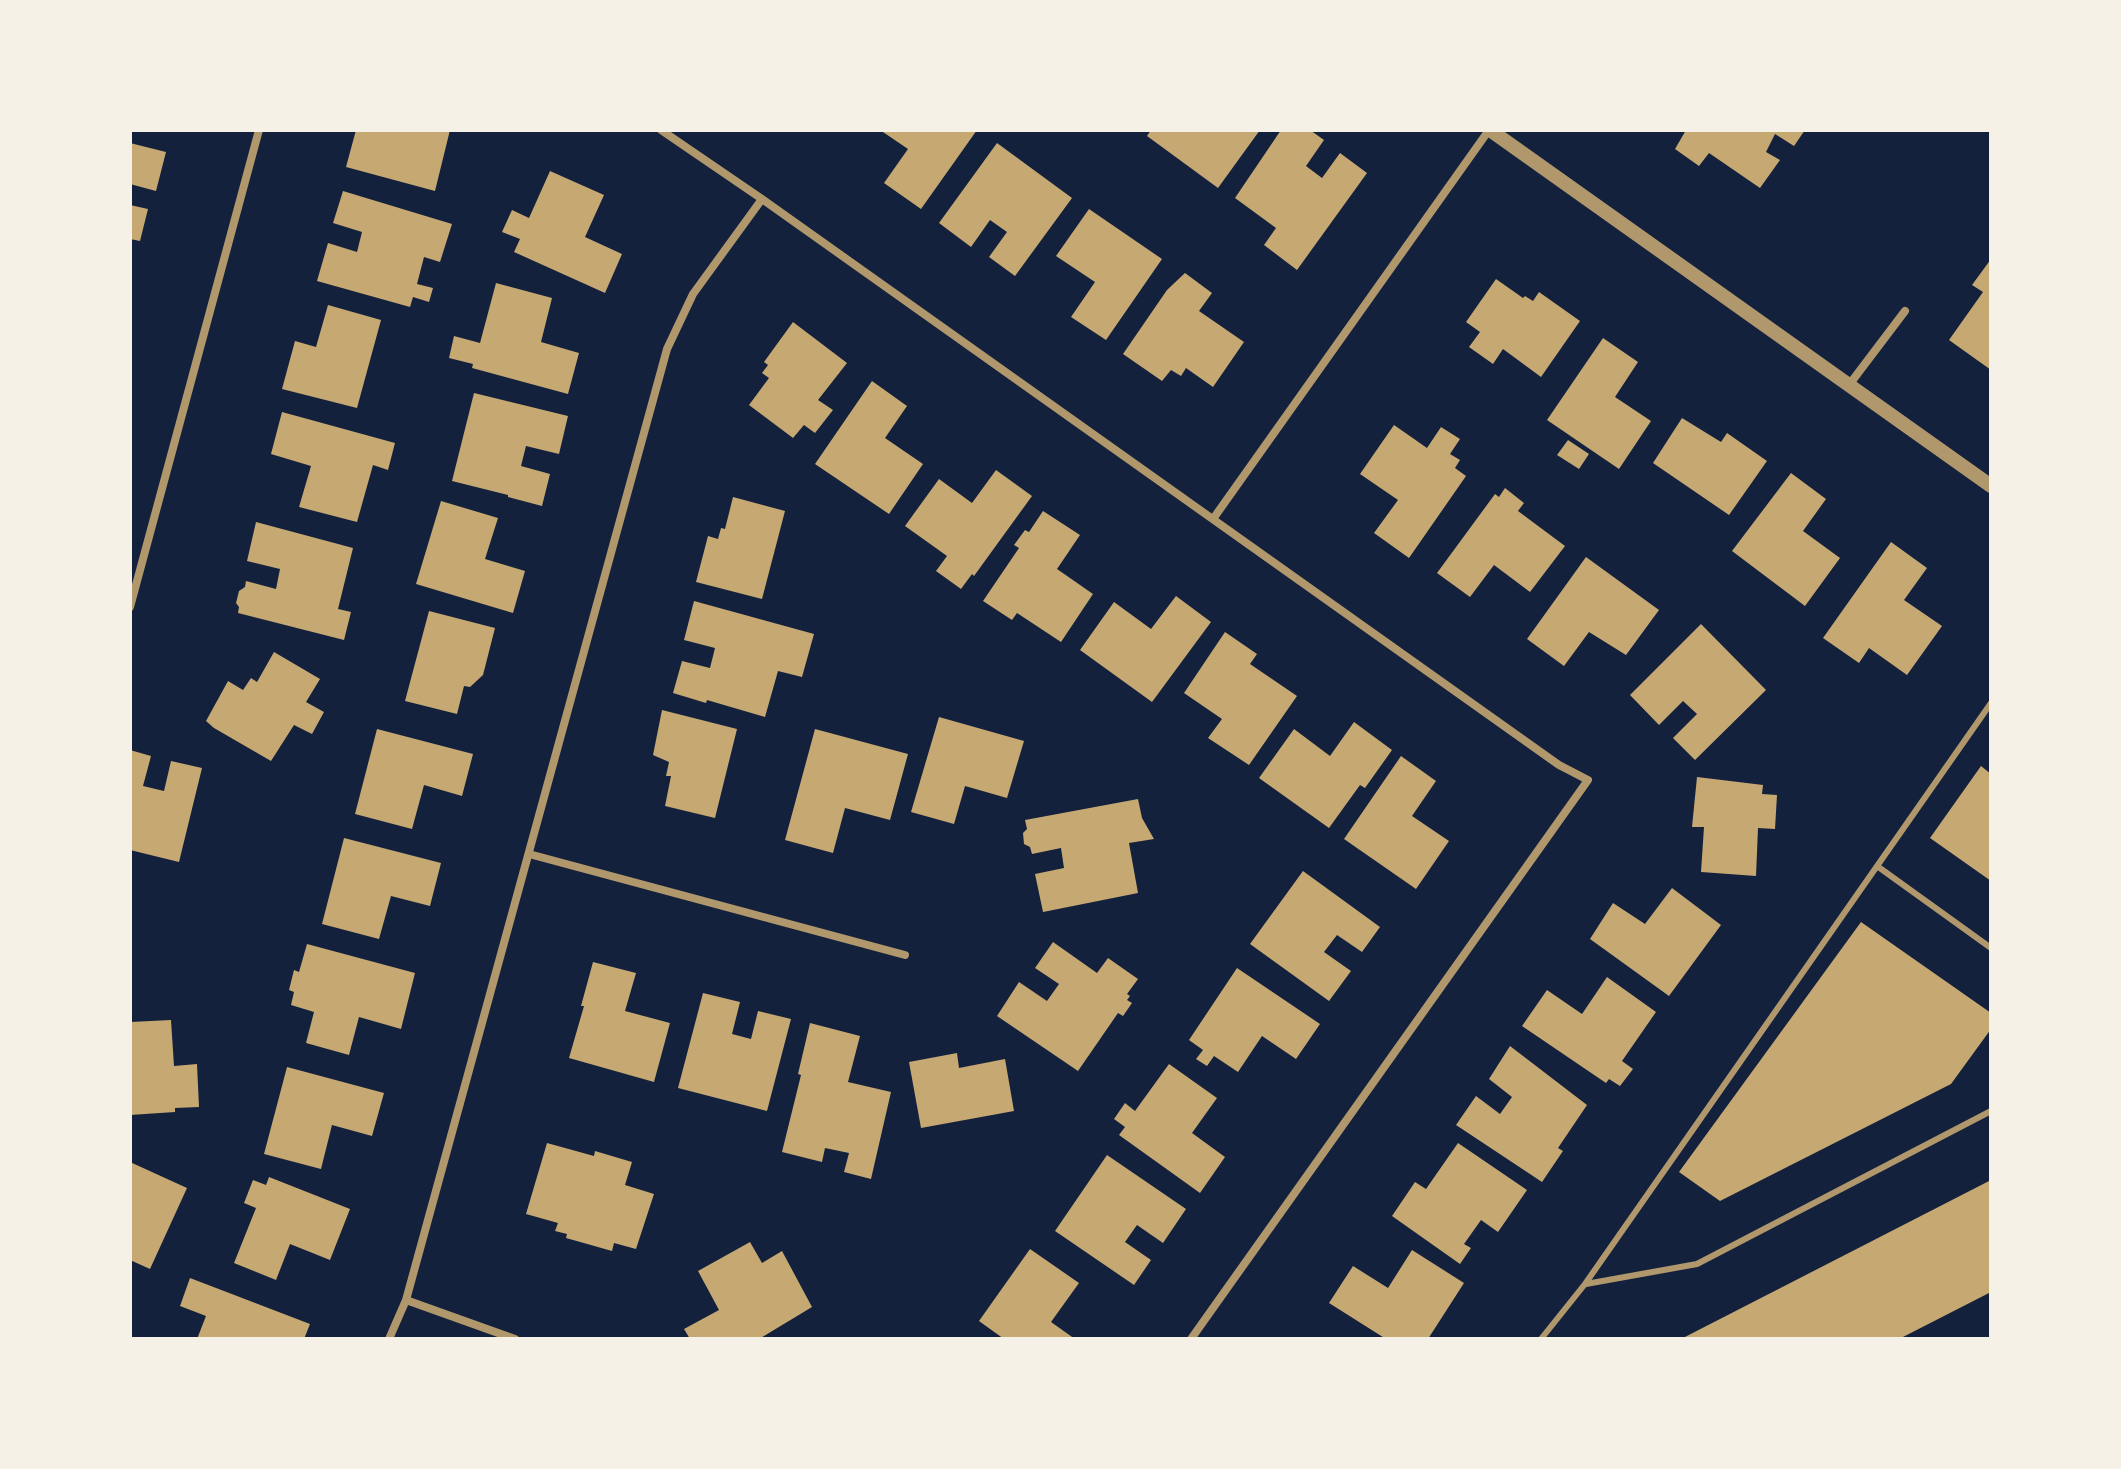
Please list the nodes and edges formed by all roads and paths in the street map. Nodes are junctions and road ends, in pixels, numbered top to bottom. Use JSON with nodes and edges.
{"nodes":[{"id":1,"x":259,"y":130,"type":"edge"},
{"id":2,"x":661,"y":130,"type":"edge"},
{"id":3,"x":1490,"y":130,"type":"edge"},
{"id":4,"x":762,"y":199,"type":"junction"},
{"id":5,"x":1905,"y":311,"type":"dead end"},
{"id":6,"x":1849,"y":385,"type":"junction"},
{"id":7,"x":1991,"y":486,"type":"edge"},
{"id":8,"x":1213,"y":519,"type":"junction"},
{"id":9,"x":130,"y":607,"type":"edge"},
{"id":10,"x":1991,"y":703,"type":"edge"},
{"id":11,"x":529,"y":854,"type":"junction"},
{"id":12,"x":1877,"y":866,"type":"junction"},
{"id":13,"x":1991,"y":948,"type":"edge"},
{"id":14,"x":905,"y":955,"type":"dead end"},
{"id":15,"x":1991,"y":1111,"type":"edge"},
{"id":16,"x":1585,"y":1284,"type":"junction"},
{"id":17,"x":406,"y":1300,"type":"junction"},
{"id":18,"x":389,"y":1339,"type":"edge"},
{"id":19,"x":515,"y":1339,"type":"edge"},
{"id":20,"x":1191,"y":1339,"type":"edge"},
{"id":21,"x":1541,"y":1339,"type":"edge"}],
"edges":[{"from":1,"to":9,"type":"street"},
{"from":2,"to":4,"type":"street"},
{"from":3,"to":6,"type":"street"},
{"from":3,"to":8,"type":"street"},
{"from":4,"to":8,"type":"street"},
{"from":4,"to":11,"type":"street"},
{"from":5,"to":6,"type":"street"},
{"from":6,"to":7,"type":"street"},
{"from":8,"to":20,"type":"street"},
{"from":10,"to":12,"type":"lane"},
{"from":11,"to":14,"type":"street"},
{"from":11,"to":17,"type":"street"},
{"from":12,"to":13,"type":"lane"},
{"from":12,"to":16,"type":"lane"},
{"from":15,"to":16,"type":"lane"},
{"from":16,"to":21,"type":"lane"},
{"from":17,"to":18,"type":"street"},
{"from":17,"to":19,"type":"street"}]}
